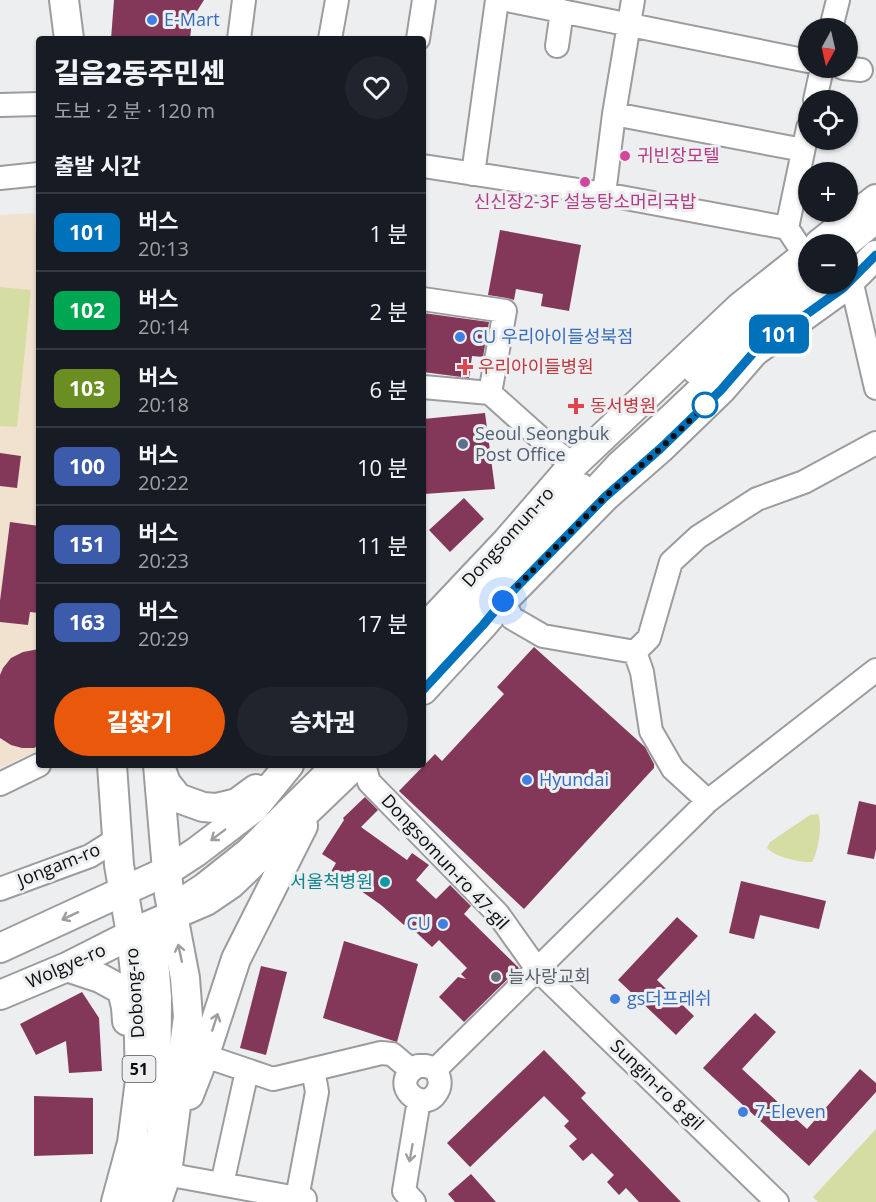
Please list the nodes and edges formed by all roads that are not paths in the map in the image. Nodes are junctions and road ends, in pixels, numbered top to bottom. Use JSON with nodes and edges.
{"nodes":[{"id":1,"x":64,"y":0,"type":"edge"},
{"id":2,"x":244,"y":0,"type":"edge"},
{"id":3,"x":337,"y":0,"type":"edge"},
{"id":4,"x":424,"y":0,"type":"edge"},
{"id":5,"x":497,"y":0,"type":"edge"},
{"id":6,"x":507,"y":0,"type":"edge"},
{"id":7,"x":633,"y":0,"type":"edge"},
{"id":8,"x":838,"y":0,"type":"edge"},
{"id":9,"x":562,"y":11,"type":"junction"},
{"id":10,"x":834,"y":18,"type":"edge"},
{"id":11,"x":629,"y":24,"type":"junction"},
{"id":12,"x":69,"y":36,"type":"edge"},
{"id":13,"x":239,"y":36,"type":"edge"},
{"id":14,"x":331,"y":36,"type":"edge"},
{"id":15,"x":418,"y":36,"type":"edge"},
{"id":16,"x":557,"y":46,"type":"dead end"},
{"id":17,"x":798,"y":59,"type":"edge"},
{"id":18,"x":36,"y":104,"type":"edge"},
{"id":19,"x":0,"y":105,"type":"edge"},
{"id":20,"x":614,"y":114,"type":"junction"},
{"id":21,"x":798,"y":149,"type":"edge"},
{"id":22,"x":803,"y":150,"type":"edge"},
{"id":23,"x":426,"y":166,"type":"edge"},
{"id":24,"x":36,"y":174,"type":"edge"},
{"id":25,"x":473,"y":174,"type":"junction"},
{"id":26,"x":0,"y":178,"type":"edge"},
{"id":27,"x":604,"y":195,"type":"junction"},
{"id":28,"x":876,"y":199,"type":"edge"},
{"id":29,"x":876,"y":222,"type":"edge"},
{"id":30,"x":787,"y":228,"type":"junction"},
{"id":31,"x":835,"y":234,"type":"edge"},
{"id":32,"x":858,"y":237,"type":"edge"},
{"id":33,"x":798,"y":241,"type":"edge"},
{"id":34,"x":876,"y":241,"type":"edge"},
{"id":35,"x":876,"y":255,"type":"edge"},
{"id":36,"x":858,"y":262,"type":"edge"},
{"id":37,"x":798,"y":265,"type":"edge"},
{"id":38,"x":858,"y":266,"type":"edge"},
{"id":39,"x":798,"y":268,"type":"edge"},
{"id":40,"x":810,"y":294,"type":"edge"},
{"id":41,"x":835,"y":294,"type":"edge"},
{"id":42,"x":854,"y":294,"type":"edge"},
{"id":43,"x":426,"y":298,"type":"edge"},
{"id":44,"x":426,"y":387,"type":"edge"},
{"id":45,"x":876,"y":388,"type":"edge"},
{"id":46,"x":490,"y":393,"type":"junction"},
{"id":47,"x":876,"y":443,"type":"edge"},
{"id":48,"x":573,"y":465,"type":"junction"},
{"id":49,"x":514,"y":559,"type":"junction"},
{"id":50,"x":503,"y":601,"type":"junction"},
{"id":51,"x":428,"y":626,"type":"edge"},
{"id":52,"x":635,"y":652,"type":"junction"},
{"id":53,"x":426,"y":659,"type":"edge"},
{"id":54,"x":876,"y":670,"type":"edge"},
{"id":55,"x":426,"y":672,"type":"edge"},
{"id":56,"x":426,"y":687,"type":"edge"},
{"id":57,"x":36,"y":766,"type":"edge"},
{"id":58,"x":112,"y":768,"type":"edge"},
{"id":59,"x":159,"y":768,"type":"edge"},
{"id":60,"x":160,"y":768,"type":"edge"},
{"id":61,"x":283,"y":768,"type":"edge"},
{"id":62,"x":285,"y":768,"type":"edge"},
{"id":63,"x":317,"y":768,"type":"edge"},
{"id":64,"x":330,"y":768,"type":"edge"},
{"id":65,"x":352,"y":768,"type":"edge"},
{"id":66,"x":365,"y":768,"type":"edge"},
{"id":67,"x":0,"y":784,"type":"edge"},
{"id":68,"x":708,"y":801,"type":"junction"},
{"id":69,"x":317,"y":802,"type":"junction"},
{"id":70,"x":117,"y":839,"type":"junction"},
{"id":71,"x":0,"y":889,"type":"edge"},
{"id":72,"x":123,"y":891,"type":"junction"},
{"id":73,"x":161,"y":909,"type":"junction"},
{"id":74,"x":0,"y":948,"type":"edge"},
{"id":75,"x":67,"y":967,"type":"junction"},
{"id":76,"x":537,"y":969,"type":"junction"},
{"id":77,"x":0,"y":995,"type":"edge"},
{"id":78,"x":205,"y":1054,"type":"junction"},
{"id":79,"x":314,"y":1069,"type":"junction"},
{"id":80,"x":436,"y":1069,"type":"junction"},
{"id":81,"x":411,"y":1070,"type":"junction"},
{"id":82,"x":248,"y":1071,"type":"junction"},
{"id":83,"x":419,"y":1100,"type":"junction"},
{"id":84,"x":173,"y":1136,"type":"junction"},
{"id":85,"x":132,"y":1143,"type":"junction"},
{"id":86,"x":167,"y":1173,"type":"junction"},
{"id":87,"x":222,"y":1184,"type":"junction"},
{"id":88,"x":301,"y":1200,"type":"edge"},
{"id":89,"x":116,"y":1202,"type":"edge"},
{"id":90,"x":131,"y":1202,"type":"edge"},
{"id":91,"x":140,"y":1202,"type":"edge"},
{"id":92,"x":157,"y":1202,"type":"edge"},
{"id":93,"x":414,"y":1202,"type":"edge"},
{"id":94,"x":777,"y":1202,"type":"edge"}],
"edges":[{"from":1,"to":12,"type":"main road"},
{"from":2,"to":13,"type":"street"},
{"from":3,"to":14,"type":"street"},
{"from":4,"to":15,"type":"street"},
{"from":5,"to":25,"type":"street"},
{"from":6,"to":9,"type":"street"},
{"from":7,"to":11,"type":"street"},
{"from":8,"to":10,"type":"street"},
{"from":9,"to":11,"type":"street"},
{"from":9,"to":16,"type":"street"},
{"from":11,"to":17,"type":"street"},
{"from":11,"to":20,"type":"street"},
{"from":18,"to":19,"type":"street"},
{"from":20,"to":21,"type":"street"},
{"from":20,"to":27,"type":"street"},
{"from":22,"to":30,"type":"street"},
{"from":23,"to":25,"type":"street"},
{"from":24,"to":26,"type":"street"},
{"from":25,"to":27,"type":"street"},
{"from":27,"to":30,"type":"street"},
{"from":28,"to":31,"type":"main road","name":"Dongsomun-ro"},
{"from":29,"to":32,"type":"street"},
{"from":30,"to":33,"type":"street"},
{"from":34,"to":36,"type":"street"},
{"from":35,"to":38,"type":"main road"},
{"from":37,"to":48,"type":"main road","name":"Dongsomun-ro"},
{"from":39,"to":49,"type":"street"},
{"from":40,"to":55,"type":"street"},
{"from":41,"to":50,"type":"main road"},
{"from":42,"to":45,"type":"street"},
{"from":43,"to":46,"type":"street"},
{"from":44,"to":46,"type":"street"},
{"from":46,"to":48,"type":"street"},
{"from":47,"to":52,"type":"street"},
{"from":48,"to":51,"type":"main road","name":"Dongsomun-ro"},
{"from":49,"to":51,"type":"street"},
{"from":49,"to":53,"type":"street"},
{"from":50,"to":52,"type":"street"},
{"from":50,"to":56,"type":"main road"},
{"from":52,"to":68,"type":"street"},
{"from":54,"to":68,"type":"street"},
{"from":57,"to":67,"type":"street"},
{"from":58,"to":70,"type":"main road","name":"Jongam-ro","number":"51"},
{"from":59,"to":73,"type":"main road","number":"51"},
{"from":60,"to":61,"type":"main road"},
{"from":62,"to":73,"type":"main road","one_way":true},
{"from":63,"to":73,"type":"street"},
{"from":64,"to":73,"type":"street"},
{"from":65,"to":69,"type":"main road"},
{"from":66,"to":76,"type":"street","name":"Dongsomun-ro 47-gil"},
{"from":68,"to":76,"type":"street"},
{"from":69,"to":73,"type":"main road"},
{"from":78,"to":69,"type":"main road","one_way":true},
{"from":70,"to":71,"type":"street","name":"Jongam-ro"},
{"from":70,"to":72,"type":"main road","name":"Jongam-ro","number":"51"},
{"from":72,"to":73,"type":"main road","name":"Dobong-ro","number":"51"},
{"from":72,"to":73,"type":"main road"},
{"from":72,"to":74,"type":"main road","one_way":true},
{"from":73,"to":75,"type":"main road","name":"Wolgye-ro"},
{"from":84,"to":73,"type":"main road","name":"Dobong-ro","number":"51","one_way":true},
{"from":73,"to":85,"type":"main road","name":"Dobong-ro","number":"51"},
{"from":73,"to":90,"type":"street"},
{"from":73,"to":91,"type":"street"},
{"from":75,"to":77,"type":"main road","name":"Wolgye-ro"},
{"from":75,"to":85,"type":"main road"},
{"from":76,"to":80,"type":"street"},
{"from":76,"to":94,"type":"street","name":"Sungin-ro 8-gil"},
{"from":78,"to":82,"type":"street"},
{"from":78,"to":84,"type":"main road"},
{"from":79,"to":81,"type":"street"},
{"from":79,"to":82,"type":"street"},
{"from":79,"to":88,"type":"street"},
{"from":80,"to":81,"type":"street"},
{"from":80,"to":83,"type":"street"},
{"from":81,"to":83,"type":"street"},
{"from":82,"to":87,"type":"street"},
{"from":83,"to":93,"type":"street","one_way":true},
{"from":84,"to":86,"type":"main road","name":"Dobong-ro","number":"51"},
{"from":85,"to":89,"type":"main road","name":"Dobong-ro","number":"51"},
{"from":86,"to":87,"type":"street"},
{"from":86,"to":92,"type":"main road","name":"Dobong-ro","number":"51"},
{"from":87,"to":88,"type":"street"}]}
